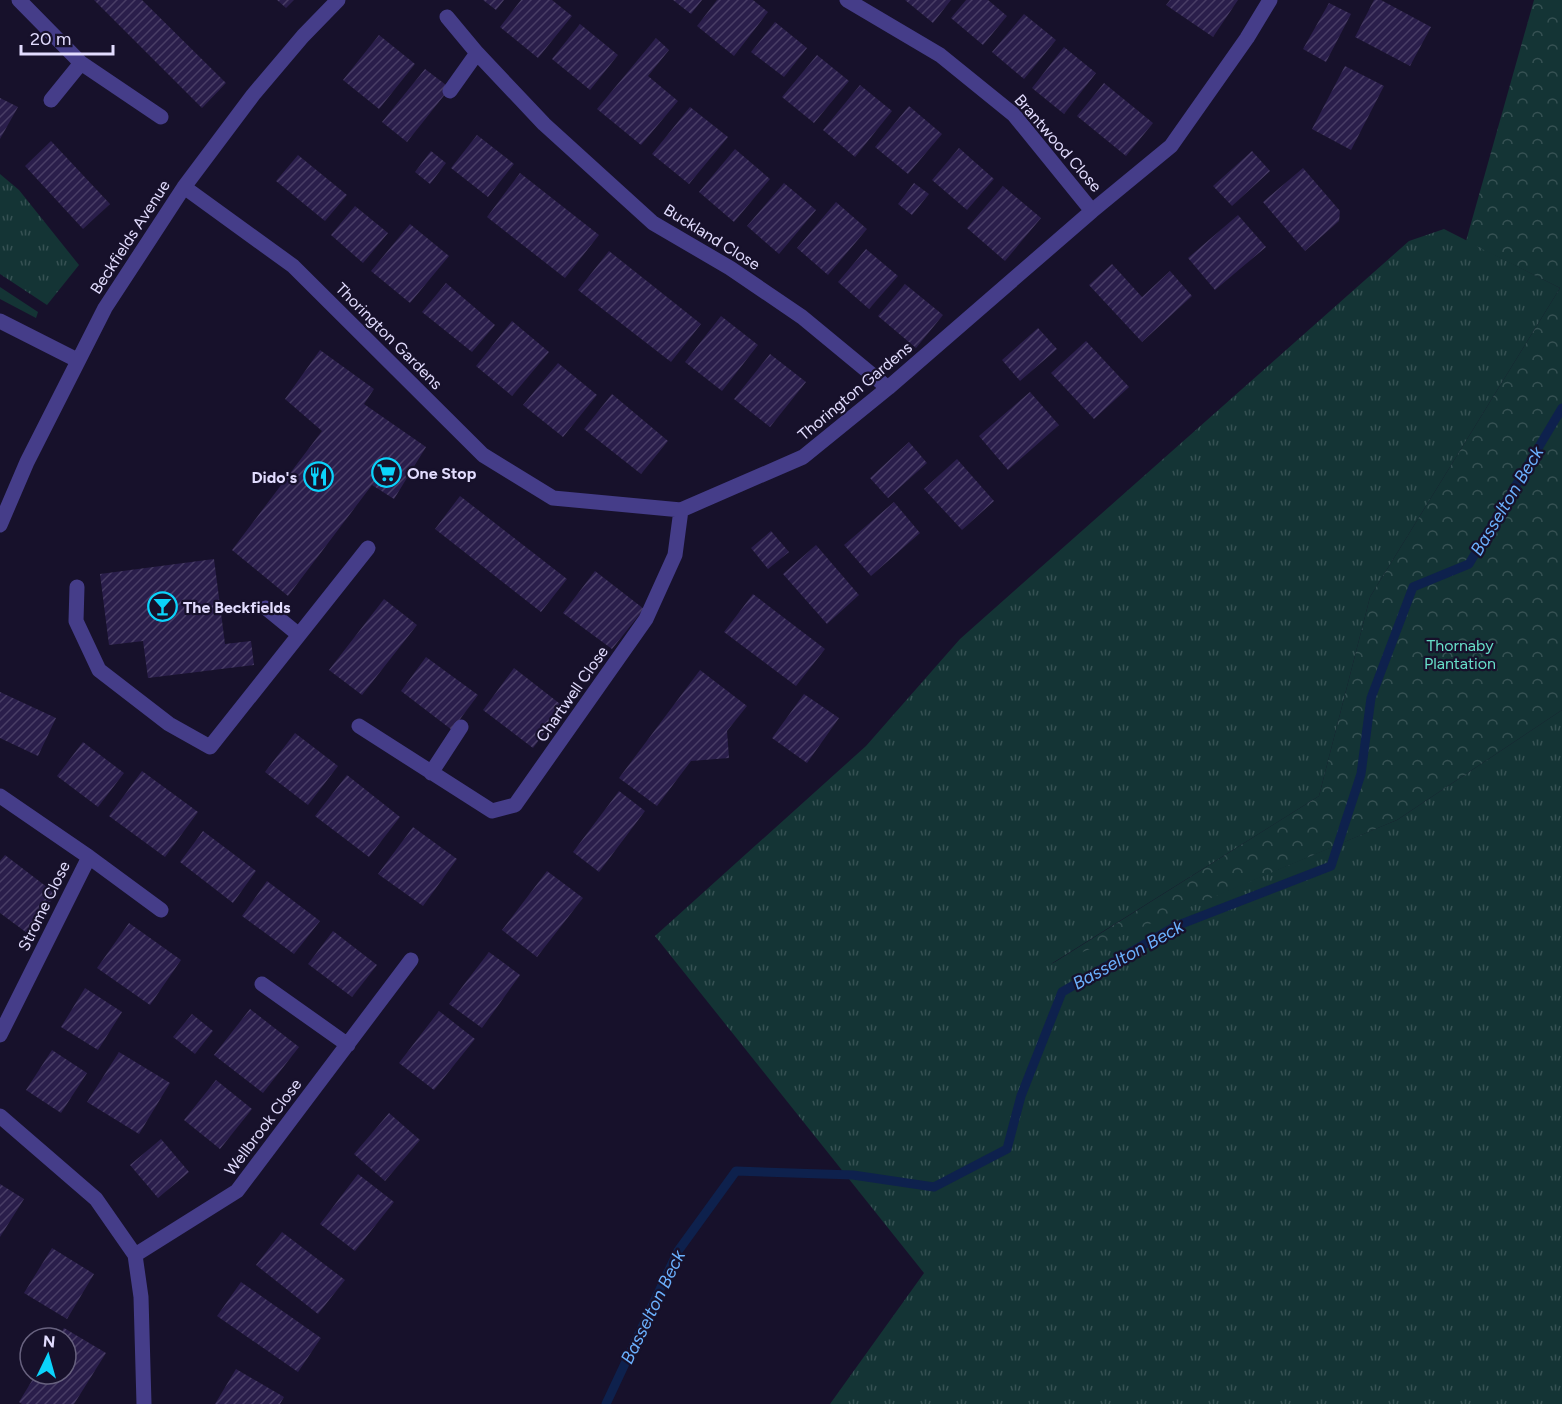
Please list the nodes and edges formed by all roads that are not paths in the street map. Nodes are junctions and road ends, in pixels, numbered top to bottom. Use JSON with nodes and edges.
{"nodes":[{"id":1,"x":20,"y":0,"type":"edge"},
{"id":2,"x":338,"y":0,"type":"edge"},
{"id":3,"x":847,"y":0,"type":"edge"},
{"id":4,"x":1270,"y":0,"type":"edge"},
{"id":5,"x":447,"y":17,"type":"dead end"},
{"id":6,"x":477,"y":53,"type":"junction"},
{"id":7,"x":81,"y":63,"type":"junction"},
{"id":8,"x":450,"y":91,"type":"dead end"},
{"id":9,"x":51,"y":100,"type":"dead end"},
{"id":10,"x":160,"y":117,"type":"dead end"},
{"id":11,"x":184,"y":187,"type":"junction"},
{"id":12,"x":1092,"y":210,"type":"junction"},
{"id":13,"x":0,"y":321,"type":"edge"},
{"id":14,"x":77,"y":360,"type":"junction"},
{"id":15,"x":888,"y":388,"type":"junction"},
{"id":16,"x":681,"y":510,"type":"junction"},
{"id":17,"x":0,"y":525,"type":"edge"},
{"id":18,"x":368,"y":548,"type":"dead end"},
{"id":19,"x":77,"y":587,"type":"dead end"},
{"id":20,"x":266,"y":609,"type":"dead end"},
{"id":21,"x":299,"y":635,"type":"junction"},
{"id":22,"x":359,"y":726,"type":"dead end"},
{"id":23,"x":461,"y":727,"type":"dead end"},
{"id":24,"x":431,"y":773,"type":"junction"},
{"id":25,"x":0,"y":796,"type":"edge"},
{"id":26,"x":89,"y":857,"type":"junction"},
{"id":27,"x":161,"y":910,"type":"dead end"},
{"id":28,"x":411,"y":960,"type":"dead end"},
{"id":29,"x":262,"y":984,"type":"dead end"},
{"id":30,"x":0,"y":1035,"type":"edge"},
{"id":31,"x":348,"y":1045,"type":"junction"},
{"id":32,"x":0,"y":1116,"type":"edge"},
{"id":33,"x":135,"y":1255,"type":"junction"},
{"id":34,"x":144,"y":1404,"type":"edge"}],
"edges":[{"from":1,"to":7,"type":"street"},
{"from":2,"to":11,"type":"street","name":"Beckfields Avenue"},
{"from":3,"to":12,"type":"street","name":"Brantwood Close"},
{"from":4,"to":12,"type":"street","name":"Thorington Gardens"},
{"from":5,"to":6,"type":"street","name":"Buckland Close"},
{"from":6,"to":8,"type":"street"},
{"from":6,"to":15,"type":"street","name":"Buckland Close"},
{"from":7,"to":9,"type":"street"},
{"from":7,"to":10,"type":"street"},
{"from":11,"to":14,"type":"street","name":"Beckfields Avenue"},
{"from":11,"to":16,"type":"street","name":"Thorington Gardens"},
{"from":12,"to":15,"type":"street","name":"Thorington Gardens"},
{"from":13,"to":14,"type":"street"},
{"from":14,"to":17,"type":"street","name":"Beckfields Avenue"},
{"from":15,"to":16,"type":"street","name":"Thorington Gardens"},
{"from":16,"to":24,"type":"street","name":"Chartwell Close"},
{"from":18,"to":21,"type":"street"},
{"from":19,"to":21,"type":"street"},
{"from":20,"to":21,"type":"street"},
{"from":22,"to":24,"type":"street","name":"Chartwell Close"},
{"from":23,"to":24,"type":"street"},
{"from":25,"to":26,"type":"street","name":"Strome Close"},
{"from":26,"to":27,"type":"street","name":"Strome Close"},
{"from":26,"to":30,"type":"street","name":"Strome Close"},
{"from":28,"to":31,"type":"street","name":"Wellbrook Close"},
{"from":29,"to":31,"type":"street"},
{"from":31,"to":33,"type":"street","name":"Wellbrook Close"},
{"from":32,"to":33,"type":"street"},
{"from":33,"to":34,"type":"street"}]}
